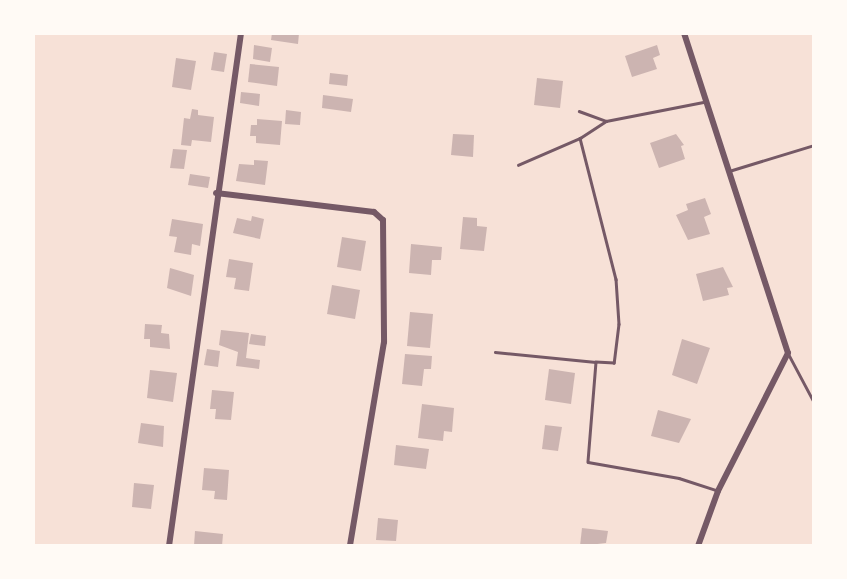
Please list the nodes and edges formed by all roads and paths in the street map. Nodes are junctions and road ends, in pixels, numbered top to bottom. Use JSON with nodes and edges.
{"nodes":[{"id":1,"x":242,"y":33,"type":"edge"},
{"id":2,"x":684,"y":33,"type":"edge"},
{"id":3,"x":707,"y":101,"type":"junction"},
{"id":4,"x":579,"y":111,"type":"dead end"},
{"id":5,"x":606,"y":121,"type":"junction"},
{"id":6,"x":580,"y":138,"type":"junction"},
{"id":7,"x":814,"y":145,"type":"edge"},
{"id":8,"x":518,"y":165,"type":"dead end"},
{"id":9,"x":729,"y":171,"type":"junction"},
{"id":10,"x":216,"y":193,"type":"junction"},
{"id":11,"x":495,"y":352,"type":"dead end"},
{"id":12,"x":788,"y":353,"type":"junction"},
{"id":13,"x":596,"y":362,"type":"junction"},
{"id":14,"x":814,"y":402,"type":"edge"},
{"id":15,"x":718,"y":491,"type":"junction"},
{"id":16,"x":169,"y":546,"type":"edge"},
{"id":17,"x":350,"y":546,"type":"edge"},
{"id":18,"x":698,"y":546,"type":"edge"}],
"edges":[{"from":1,"to":10,"type":"street"},
{"from":2,"to":3,"type":"street"},
{"from":3,"to":5,"type":"lane"},
{"from":3,"to":9,"type":"street"},
{"from":4,"to":5,"type":"lane"},
{"from":5,"to":6,"type":"lane"},
{"from":6,"to":8,"type":"lane"},
{"from":6,"to":13,"type":"lane"},
{"from":7,"to":9,"type":"lane"},
{"from":9,"to":12,"type":"street"},
{"from":10,"to":16,"type":"street"},
{"from":10,"to":17,"type":"street"},
{"from":11,"to":13,"type":"lane"},
{"from":12,"to":14,"type":"lane"},
{"from":12,"to":15,"type":"street"},
{"from":13,"to":15,"type":"lane"},
{"from":15,"to":18,"type":"street"}]}
